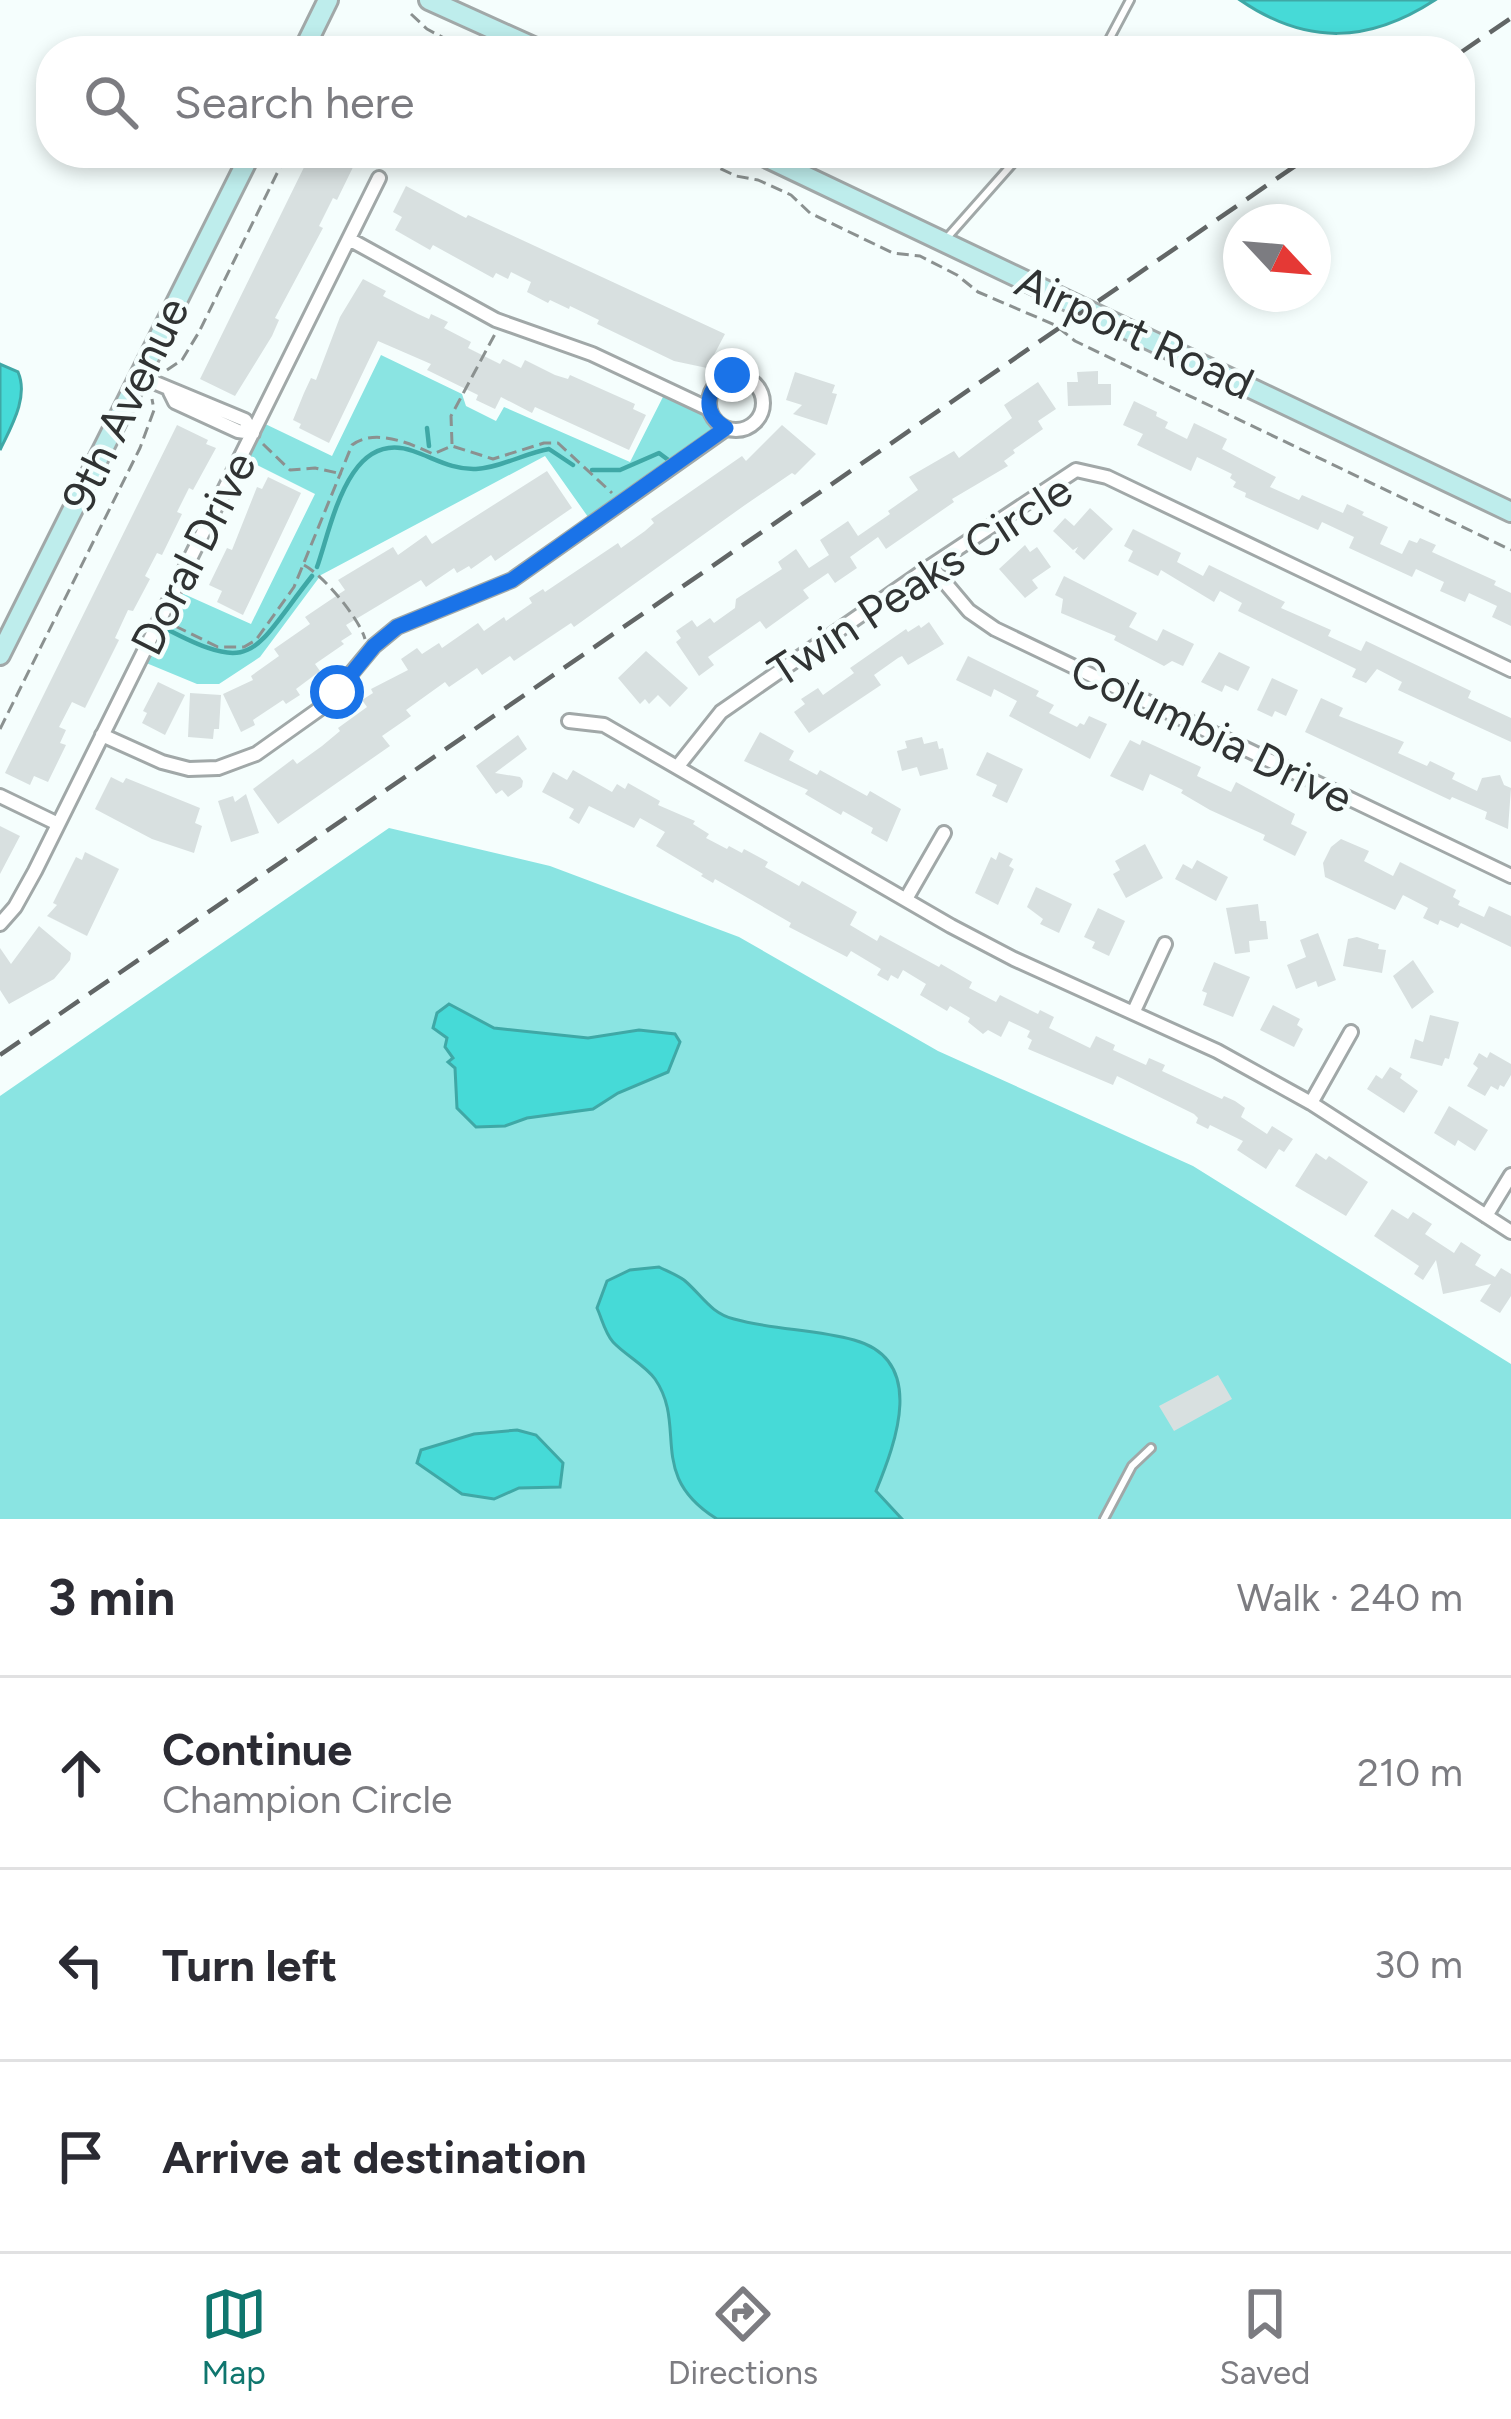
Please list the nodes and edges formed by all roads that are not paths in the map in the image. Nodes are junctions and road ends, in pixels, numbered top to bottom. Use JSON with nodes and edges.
{"nodes":[{"id":1,"x":328,"y":0,"type":"edge"},
{"id":2,"x":429,"y":0,"type":"edge"},
{"id":3,"x":1130,"y":0,"type":"edge"},
{"id":4,"x":310,"y":36,"type":"edge"},
{"id":5,"x":509,"y":36,"type":"edge"},
{"id":6,"x":1111,"y":36,"type":"edge"},
{"id":7,"x":243,"y":168,"type":"edge"},
{"id":8,"x":789,"y":168,"type":"edge"},
{"id":9,"x":1009,"y":168,"type":"edge"},
{"id":10,"x":380,"y":178,"type":"dead end"},
{"id":11,"x":349,"y":239,"type":"junction"},
{"id":12,"x":944,"y":242,"type":"junction"},
{"id":13,"x":139,"y":376,"type":"junction"},
{"id":14,"x":709,"y":409,"type":"junction"},
{"id":15,"x":726,"y":428,"type":"junction"},
{"id":16,"x":251,"y":436,"type":"junction"},
{"id":17,"x":1511,"y":512,"type":"edge"},
{"id":18,"x":931,"y":566,"type":"junction"},
{"id":19,"x":0,"y":656,"type":"edge"},
{"id":20,"x":1511,"y":670,"type":"edge"},
{"id":21,"x":569,"y":721,"type":"dead end"},
{"id":22,"x":103,"y":735,"type":"junction"},
{"id":23,"x":678,"y":766,"type":"junction"},
{"id":24,"x":0,"y":796,"type":"edge"},
{"id":25,"x":58,"y":824,"type":"junction"},
{"id":26,"x":944,"y":832,"type":"dead end"},
{"id":27,"x":1511,"y":876,"type":"edge"},
{"id":28,"x":906,"y":899,"type":"junction"},
{"id":29,"x":0,"y":924,"type":"edge"},
{"id":30,"x":1165,"y":944,"type":"dead end"},
{"id":31,"x":1134,"y":1011,"type":"junction"},
{"id":32,"x":1351,"y":1032,"type":"dead end"},
{"id":33,"x":1311,"y":1103,"type":"junction"},
{"id":34,"x":1511,"y":1175,"type":"edge"},
{"id":35,"x":1486,"y":1216,"type":"junction"},
{"id":36,"x":1511,"y":1232,"type":"edge"},
{"id":37,"x":1151,"y":1448,"type":"dead end"},
{"id":38,"x":1104,"y":1519,"type":"edge"}],
"edges":[{"from":1,"to":4,"type":"main road"},
{"from":2,"to":5,"type":"main road"},
{"from":3,"to":6,"type":"lane"},
{"from":7,"to":13,"type":"main road","name":"9th Avenue"},
{"from":8,"to":12,"type":"main road","name":"Airport Road"},
{"from":9,"to":12,"type":"lane"},
{"from":10,"to":11,"type":"street","name":"Doral Drive"},
{"from":11,"to":14,"type":"street"},
{"from":11,"to":16,"type":"street","name":"Doral Drive"},
{"from":12,"to":17,"type":"main road","name":"Airport Road"},
{"from":13,"to":16,"type":"street"},
{"from":13,"to":19,"type":"main road","name":"9th Avenue"},
{"from":14,"to":15,"type":"street"},
{"from":14,"to":15,"type":"street"},
{"from":15,"to":22,"type":"street"},
{"from":16,"to":22,"type":"street","name":"Doral Drive"},
{"from":18,"to":20,"type":"street","name":"Twin Peaks Circle"},
{"from":18,"to":23,"type":"street","name":"Twin Peaks Circle"},
{"from":18,"to":27,"type":"street","name":"Columbia Drive"},
{"from":21,"to":23,"type":"street"},
{"from":22,"to":25,"type":"street","name":"Doral Drive"},
{"from":23,"to":28,"type":"street"},
{"from":24,"to":25,"type":"street"},
{"from":25,"to":29,"type":"street","name":"Doral Drive"},
{"from":26,"to":28,"type":"street"},
{"from":28,"to":31,"type":"street"},
{"from":30,"to":31,"type":"street"},
{"from":31,"to":33,"type":"street"},
{"from":32,"to":33,"type":"street"},
{"from":33,"to":35,"type":"street"},
{"from":34,"to":35,"type":"street"},
{"from":35,"to":36,"type":"street"},
{"from":37,"to":38,"type":"lane"}]}
